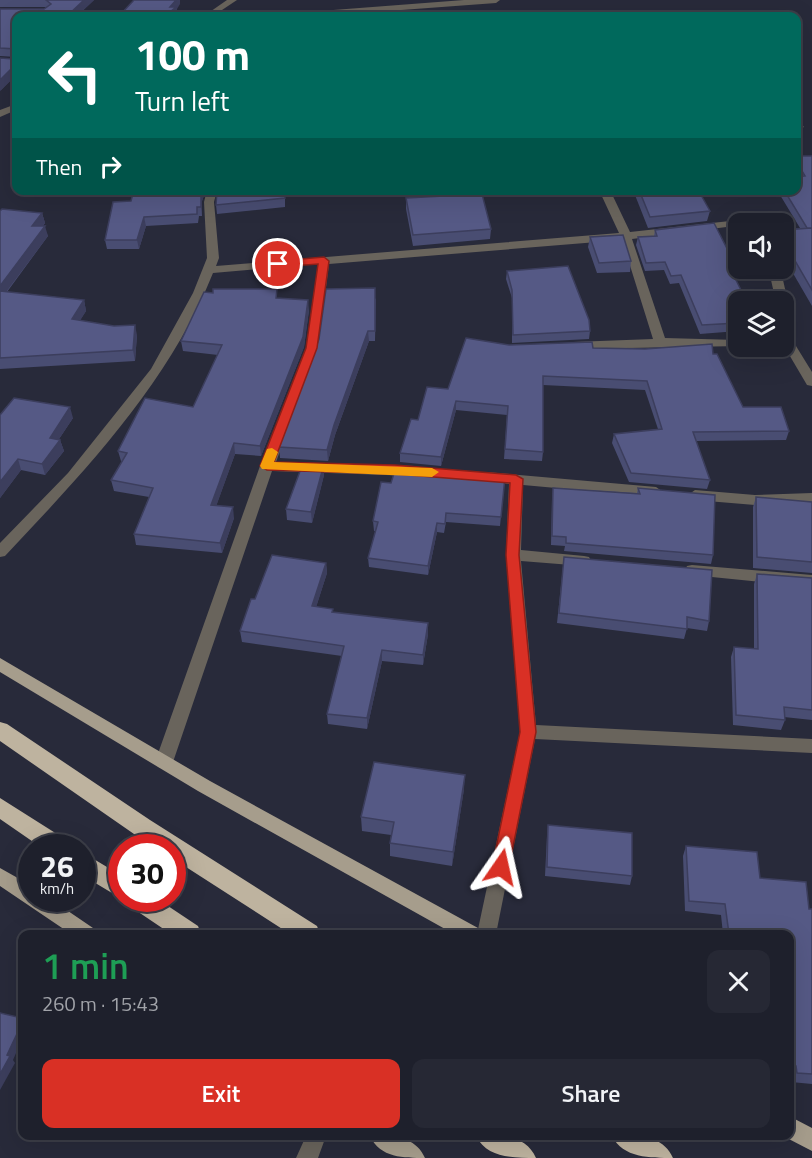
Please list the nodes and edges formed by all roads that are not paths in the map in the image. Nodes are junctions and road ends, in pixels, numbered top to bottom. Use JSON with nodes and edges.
{"nodes":[{"id":1,"x":233,"y":0,"type":"edge"},
{"id":2,"x":496,"y":0,"type":"edge"},
{"id":3,"x":214,"y":12,"type":"edge"},
{"id":4,"x":344,"y":12,"type":"edge"},
{"id":5,"x":211,"y":195,"type":"edge"},
{"id":6,"x":606,"y":195,"type":"edge"},
{"id":7,"x":728,"y":222,"type":"edge"},
{"id":8,"x":626,"y":236,"type":"junction"},
{"id":9,"x":324,"y":261,"type":"junction"},
{"id":10,"x":208,"y":270,"type":"junction"},
{"id":11,"x":660,"y":342,"type":"junction"},
{"id":12,"x":728,"y":344,"type":"edge"},
{"id":13,"x":558,"y":346,"type":"edge"},
{"id":14,"x":794,"y":356,"type":"edge"},
{"id":15,"x":812,"y":382,"type":"edge"},
{"id":16,"x":267,"y":466,"type":"junction"},
{"id":17,"x":428,"y":472,"type":"edge"},
{"id":18,"x":472,"y":476,"type":"edge"},
{"id":19,"x":516,"y":479,"type":"junction"},
{"id":20,"x":812,"y":498,"type":"edge"},
{"id":21,"x":0,"y":552,"type":"edge"},
{"id":22,"x":513,"y":555,"type":"junction"},
{"id":23,"x":605,"y":563,"type":"edge"},
{"id":24,"x":674,"y":569,"type":"edge"},
{"id":25,"x":812,"y":580,"type":"edge"},
{"id":26,"x":0,"y":664,"type":"edge"},
{"id":27,"x":0,"y":730,"type":"edge"},
{"id":28,"x":528,"y":732,"type":"junction"},
{"id":29,"x":812,"y":746,"type":"edge"},
{"id":30,"x":164,"y":762,"type":"junction"},
{"id":31,"x":0,"y":807,"type":"edge"},
{"id":32,"x":40,"y":834,"type":"edge"},
{"id":33,"x":0,"y":876,"type":"edge"},
{"id":34,"x":18,"y":888,"type":"edge"},
{"id":35,"x":53,"y":912,"type":"edge"},
{"id":36,"x":157,"y":912,"type":"edge"},
{"id":37,"x":80,"y":930,"type":"edge"},
{"id":38,"x":184,"y":930,"type":"edge"},
{"id":39,"x":303,"y":930,"type":"edge"},
{"id":40,"x":464,"y":930,"type":"edge"},
{"id":41,"x":488,"y":930,"type":"edge"},
{"id":42,"x":794,"y":1130,"type":"edge"},
{"id":43,"x":314,"y":1140,"type":"edge"},
{"id":44,"x":387,"y":1140,"type":"edge"},
{"id":45,"x":495,"y":1140,"type":"edge"},
{"id":46,"x":631,"y":1140,"type":"edge"},
{"id":47,"x":812,"y":1140,"type":"edge"},
{"id":48,"x":307,"y":1158,"type":"edge"},
{"id":49,"x":414,"y":1158,"type":"edge"},
{"id":50,"x":523,"y":1158,"type":"edge"},
{"id":51,"x":660,"y":1158,"type":"edge"}],
"edges":[{"from":1,"to":3,"type":"street"},
{"from":2,"to":4,"type":"street"},
{"from":5,"to":10,"type":"street"},
{"from":6,"to":8,"type":"street"},
{"from":7,"to":8,"type":"street"},
{"from":8,"to":9,"type":"street"},
{"from":8,"to":11,"type":"street"},
{"from":9,"to":10,"type":"street"},
{"from":9,"to":16,"type":"street"},
{"from":10,"to":21,"type":"street"},
{"from":11,"to":12,"type":"street"},
{"from":11,"to":13,"type":"street"},
{"from":14,"to":15,"type":"street"},
{"from":16,"to":17,"type":"street"},
{"from":16,"to":30,"type":"street"},
{"from":18,"to":19,"type":"street"},
{"from":19,"to":20,"type":"street"},
{"from":19,"to":22,"type":"street"},
{"from":22,"to":23,"type":"street"},
{"from":22,"to":28,"type":"street"},
{"from":24,"to":25,"type":"street"},
{"from":26,"to":30,"type":"main road"},
{"from":27,"to":39,"type":"highway"},
{"from":28,"to":29,"type":"street"},
{"from":28,"to":41,"type":"street"},
{"from":30,"to":40,"type":"main road"},
{"from":31,"to":32,"type":"highway"},
{"from":33,"to":34,"type":"main road"},
{"from":35,"to":37,"type":"main road"},
{"from":36,"to":38,"type":"highway"},
{"from":42,"to":47,"type":"main road"},
{"from":43,"to":48,"type":"street"},
{"from":44,"to":49,"type":"main road"},
{"from":45,"to":50,"type":"highway"},
{"from":46,"to":51,"type":"highway"}]}
